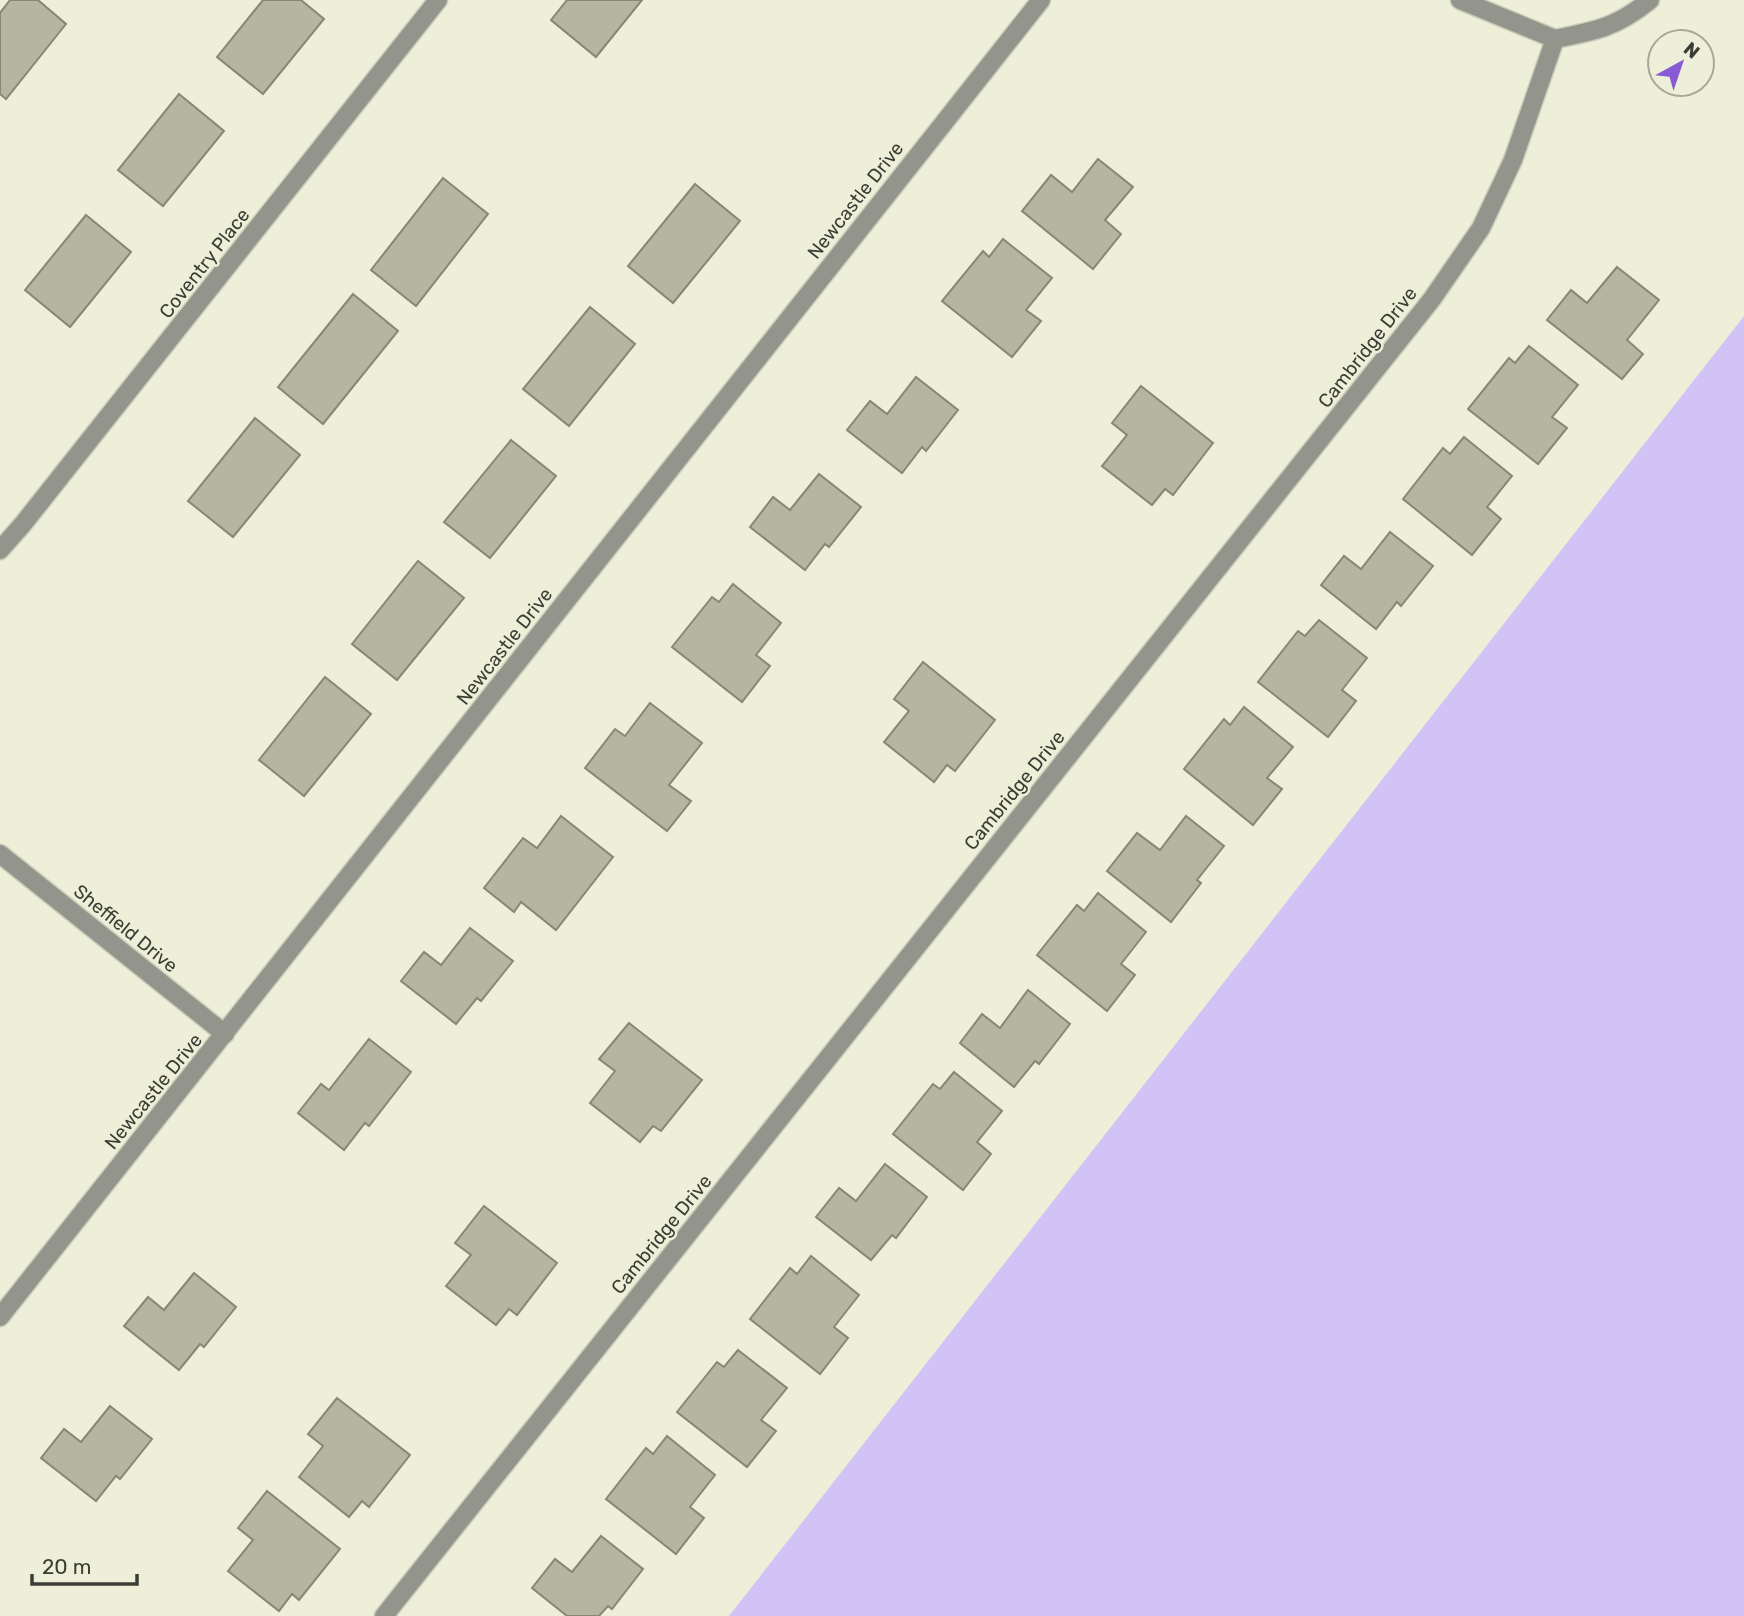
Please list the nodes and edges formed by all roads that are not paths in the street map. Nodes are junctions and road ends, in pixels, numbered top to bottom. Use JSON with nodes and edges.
{"nodes":[{"id":1,"x":438,"y":0,"type":"edge"},
{"id":2,"x":1041,"y":0,"type":"edge"},
{"id":3,"x":1460,"y":0,"type":"edge"},
{"id":4,"x":1650,"y":0,"type":"edge"},
{"id":5,"x":1555,"y":39,"type":"junction"},
{"id":6,"x":0,"y":550,"type":"edge"},
{"id":7,"x":0,"y":853,"type":"edge"},
{"id":8,"x":225,"y":1034,"type":"junction"},
{"id":9,"x":0,"y":1317,"type":"edge"},
{"id":10,"x":384,"y":1616,"type":"edge"}],
"edges":[{"from":1,"to":6,"type":"street","name":"Coventry Place"},
{"from":2,"to":8,"type":"street","name":"Newcastle Drive"},
{"from":3,"to":5,"type":"street"},
{"from":4,"to":5,"type":"street"},
{"from":5,"to":10,"type":"street","name":"Cambridge Drive"},
{"from":7,"to":8,"type":"street","name":"Sheffield Drive"},
{"from":8,"to":9,"type":"street","name":"Newcastle Drive"}]}
